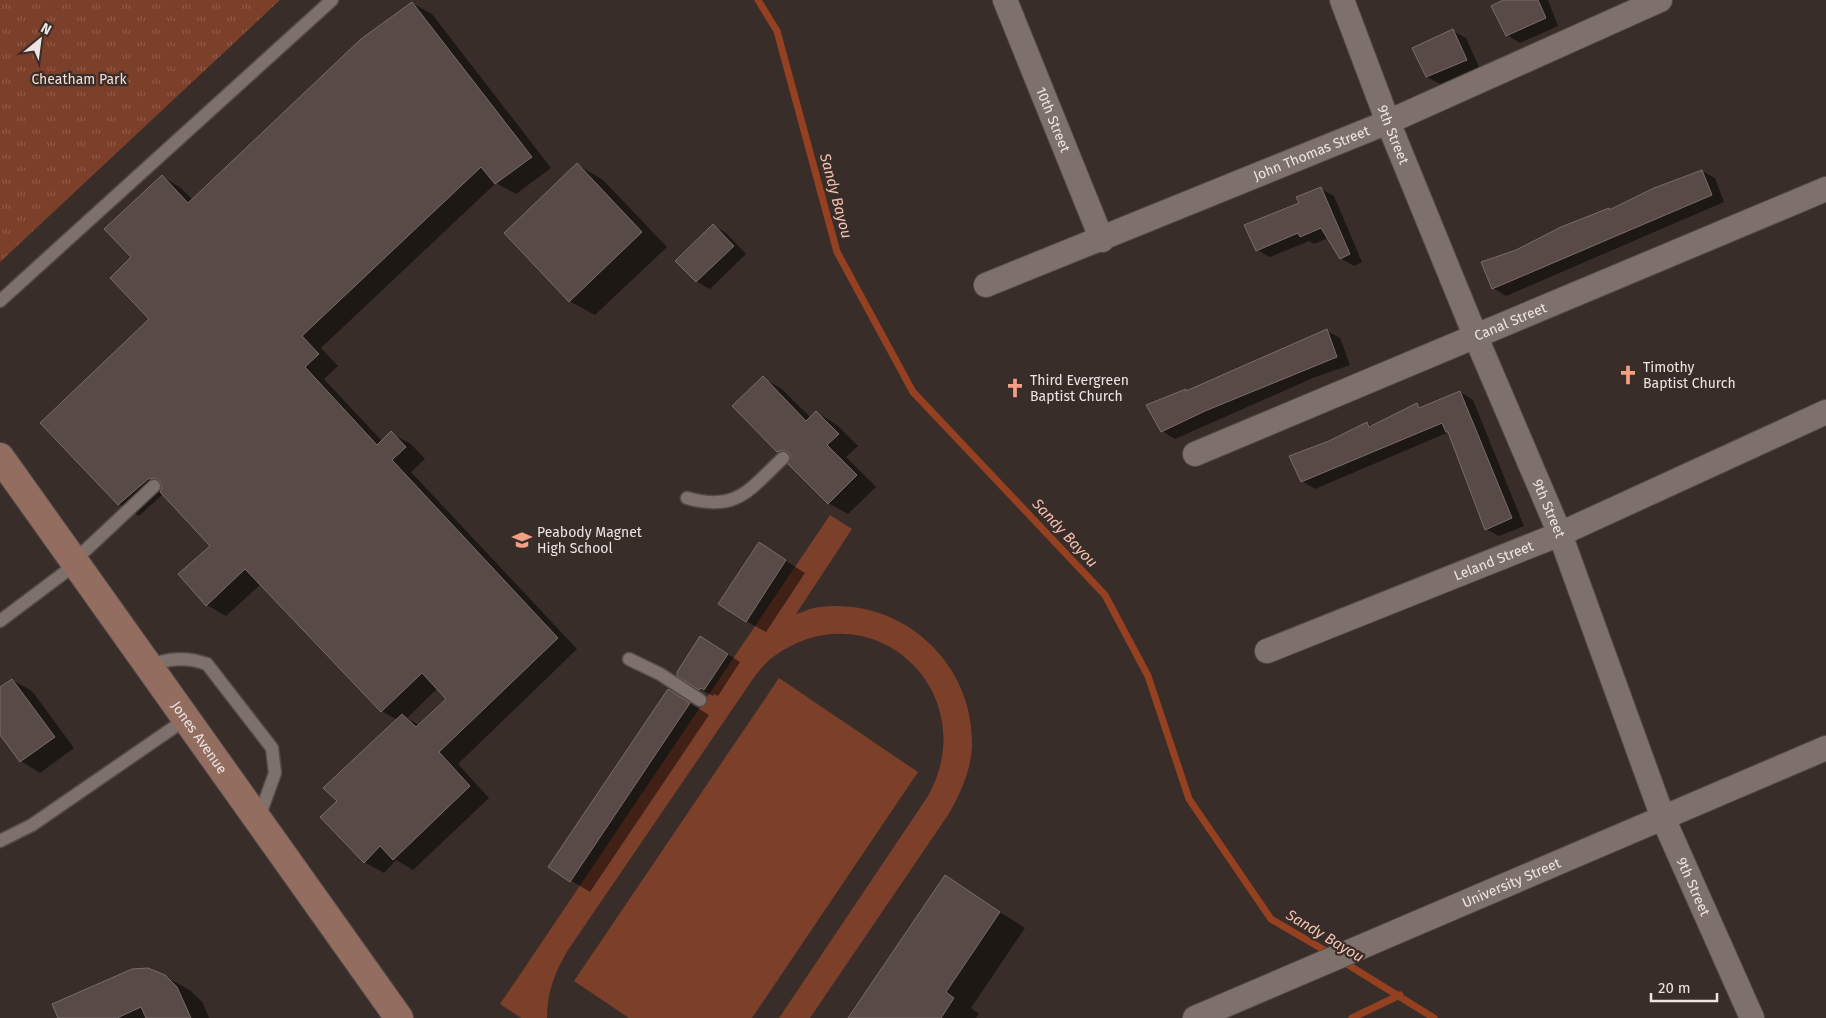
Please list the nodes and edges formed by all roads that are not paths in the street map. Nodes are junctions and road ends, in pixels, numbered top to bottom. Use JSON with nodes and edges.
{"nodes":[{"id":1,"x":332,"y":0,"type":"edge"},
{"id":2,"x":1005,"y":0,"type":"edge"},
{"id":3,"x":1342,"y":0,"type":"edge"},
{"id":4,"x":1660,"y":0,"type":"edge"},
{"id":5,"x":1388,"y":122,"type":"junction"},
{"id":6,"x":1826,"y":190,"type":"edge"},
{"id":7,"x":1102,"y":240,"type":"junction"},
{"id":8,"x":986,"y":284,"type":"dead end"},
{"id":9,"x":0,"y":301,"type":"edge"},
{"id":10,"x":1475,"y":336,"type":"junction"},
{"id":11,"x":1826,"y":412,"type":"edge"},
{"id":12,"x":1195,"y":454,"type":"dead end"},
{"id":13,"x":0,"y":457,"type":"edge"},
{"id":14,"x":783,"y":458,"type":"dead end"},
{"id":15,"x":154,"y":486,"type":"dead end"},
{"id":16,"x":687,"y":498,"type":"dead end"},
{"id":17,"x":1560,"y":534,"type":"junction"},
{"id":18,"x":75,"y":562,"type":"junction"},
{"id":19,"x":0,"y":621,"type":"edge"},
{"id":20,"x":1267,"y":651,"type":"dead end"},
{"id":21,"x":629,"y":660,"type":"dead end"},
{"id":22,"x":148,"y":665,"type":"junction"},
{"id":23,"x":700,"y":700,"type":"dead end"},
{"id":24,"x":186,"y":719,"type":"junction"},
{"id":25,"x":1826,"y":748,"type":"edge"},
{"id":26,"x":1663,"y":818,"type":"junction"},
{"id":27,"x":258,"y":820,"type":"junction"},
{"id":28,"x":0,"y":841,"type":"edge"},
{"id":29,"x":399,"y":1018,"type":"edge"},
{"id":30,"x":1195,"y":1018,"type":"edge"},
{"id":31,"x":1752,"y":1018,"type":"edge"}],
"edges":[{"from":1,"to":9,"type":"lane"},
{"from":2,"to":7,"type":"street","name":"10th Street"},
{"from":3,"to":5,"type":"street","name":"9th Street"},
{"from":4,"to":5,"type":"street","name":"John Thomas Street"},
{"from":5,"to":7,"type":"street","name":"John Thomas Street"},
{"from":5,"to":10,"type":"street","name":"9th Street"},
{"from":6,"to":10,"type":"street","name":"Canal Street"},
{"from":7,"to":8,"type":"street","name":"John Thomas Street"},
{"from":10,"to":12,"type":"street","name":"Canal Street"},
{"from":10,"to":17,"type":"street","name":"9th Street"},
{"from":11,"to":17,"type":"street","name":"Leland Street"},
{"from":13,"to":18,"type":"street","name":"Jones Avenue"},
{"from":14,"to":16,"type":"lane"},
{"from":15,"to":18,"type":"lane"},
{"from":17,"to":20,"type":"street","name":"Leland Street"},
{"from":17,"to":26,"type":"street","name":"9th Street"},
{"from":18,"to":19,"type":"lane"},
{"from":18,"to":22,"type":"street","name":"Jones Avenue"},
{"from":21,"to":23,"type":"lane"},
{"from":22,"to":24,"type":"street","name":"Jones Avenue"},
{"from":22,"to":27,"type":"lane"},
{"from":24,"to":27,"type":"street","name":"Jones Avenue"},
{"from":24,"to":28,"type":"lane"},
{"from":25,"to":26,"type":"street","name":"University Street"},
{"from":26,"to":30,"type":"street","name":"University Street"},
{"from":26,"to":31,"type":"street","name":"9th Street"},
{"from":27,"to":29,"type":"street","name":"Jones Avenue"}]}
